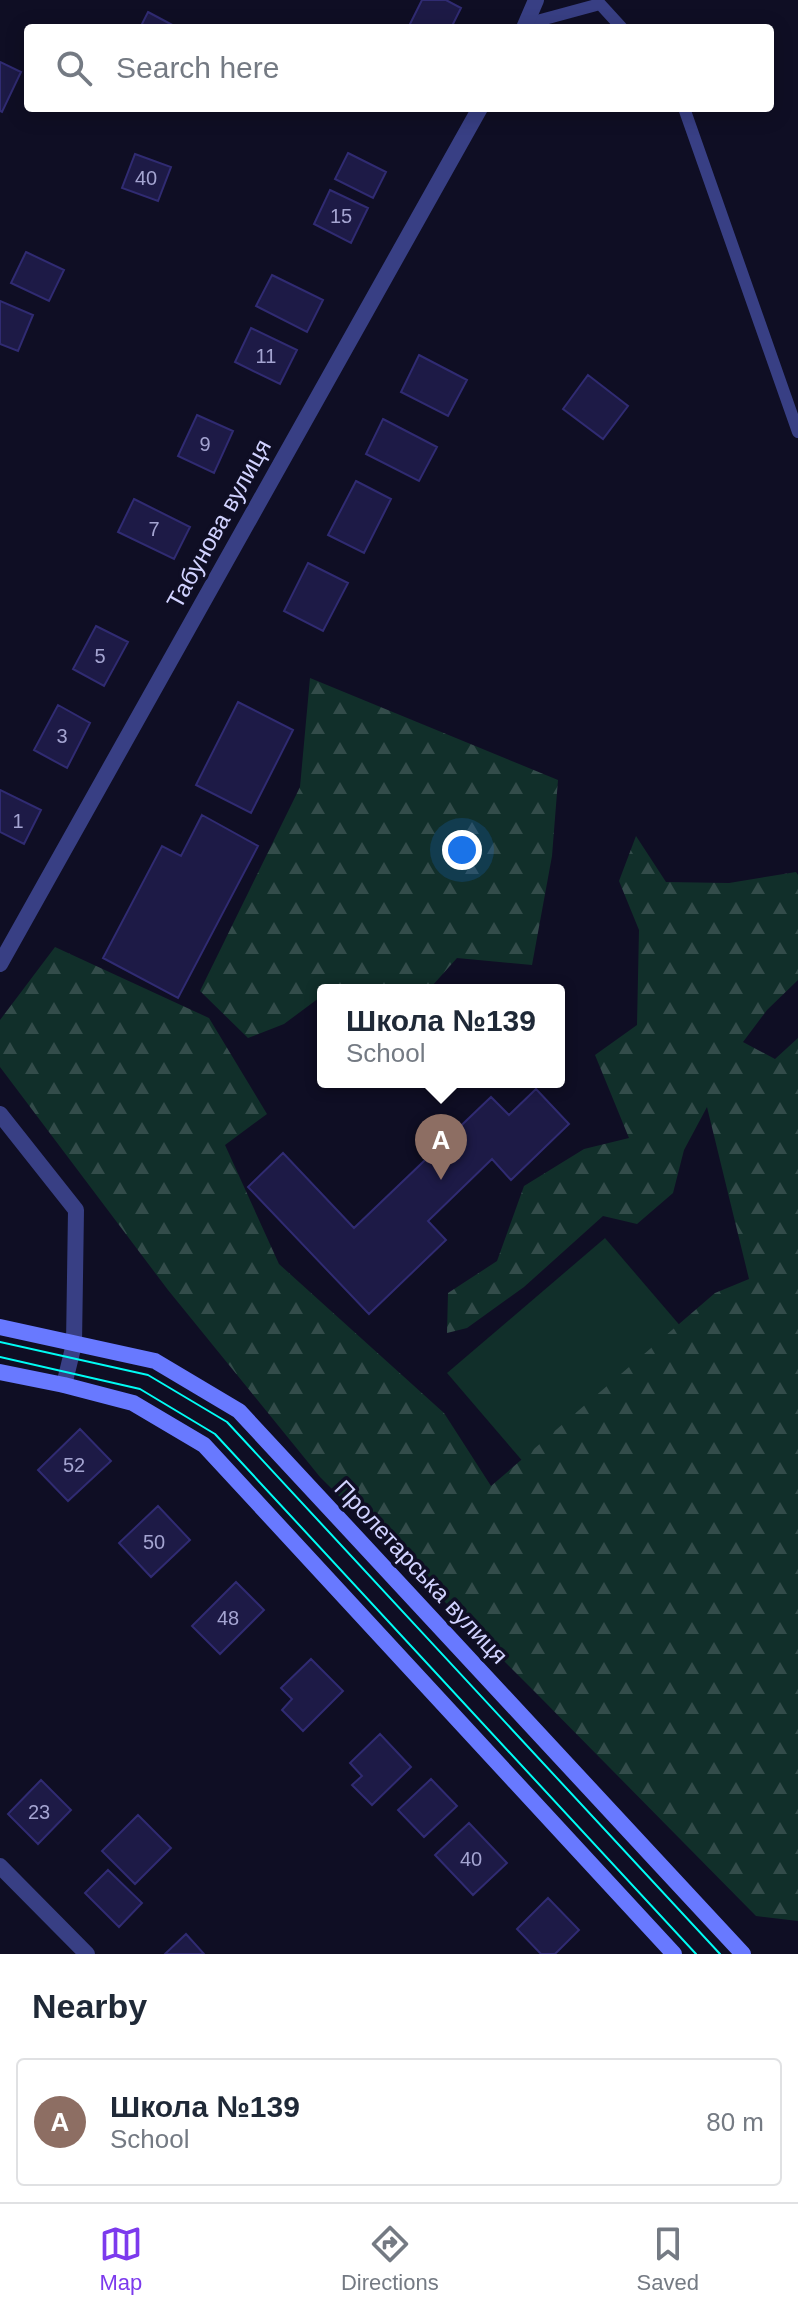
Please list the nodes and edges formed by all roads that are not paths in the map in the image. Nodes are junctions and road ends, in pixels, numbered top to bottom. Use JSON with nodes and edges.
{"nodes":[{"id":1,"x":536,"y":0,"type":"edge"},
{"id":2,"x":526,"y":24,"type":"edge"},
{"id":3,"x":532,"y":24,"type":"edge"},
{"id":4,"x":618,"y":24,"type":"edge"},
{"id":5,"x":478,"y":112,"type":"edge"},
{"id":6,"x":685,"y":112,"type":"edge"},
{"id":7,"x":798,"y":432,"type":"edge"},
{"id":8,"x":0,"y":964,"type":"edge"},
{"id":9,"x":0,"y":1114,"type":"edge"},
{"id":10,"x":0,"y":1327,"type":"edge"},
{"id":11,"x":74,"y":1344,"type":"junction"},
{"id":12,"x":0,"y":1372,"type":"edge"},
{"id":13,"x":64,"y":1385,"type":"junction"},
{"id":14,"x":0,"y":1866,"type":"edge"},
{"id":15,"x":87,"y":1954,"type":"edge"},
{"id":16,"x":674,"y":1954,"type":"edge"},
{"id":17,"x":743,"y":1954,"type":"edge"}],
"edges":[{"from":1,"to":2,"type":"street"},
{"from":3,"to":4,"type":"lane"},
{"from":5,"to":8,"type":"street","name":"Табунова вулиця"},
{"from":6,"to":7,"type":"lane"},
{"from":9,"to":11,"type":"street"},
{"from":10,"to":11,"type":"main road","name":"Пролетарська вулиця"},
{"from":11,"to":13,"type":"street"},
{"from":11,"to":17,"type":"main road","name":"Пролетарська вулиця"},
{"from":12,"to":13,"type":"main road"},
{"from":13,"to":16,"type":"main road"},
{"from":14,"to":15,"type":"street"}]}
